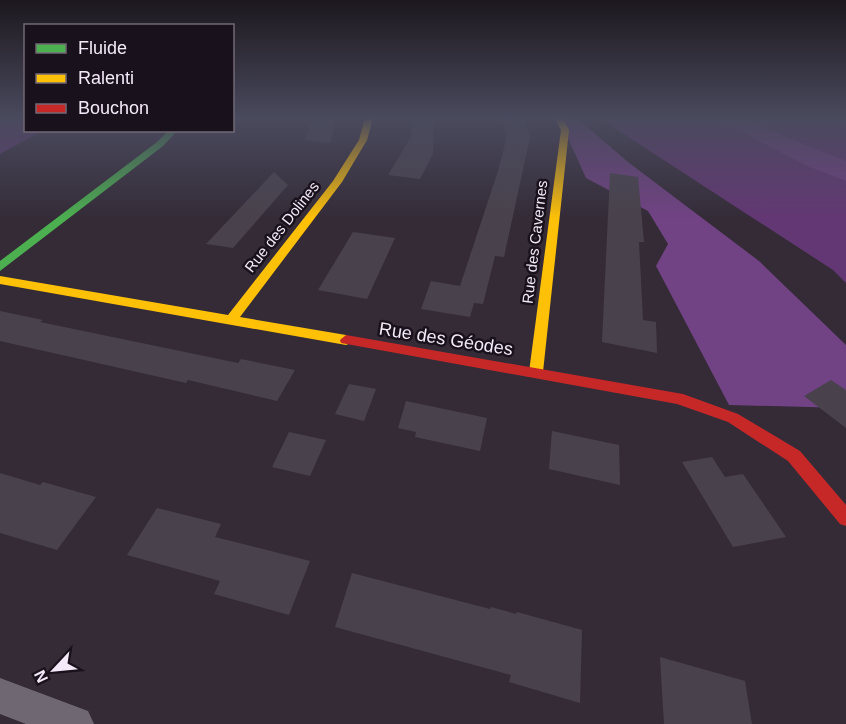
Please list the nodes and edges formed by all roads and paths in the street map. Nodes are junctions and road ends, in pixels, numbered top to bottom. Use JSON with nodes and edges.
{"nodes":[{"id":1,"x":150,"y":152,"type":"edge"},
{"id":2,"x":356,"y":152,"type":"edge"},
{"id":3,"x":562,"y":152,"type":"edge"},
{"id":4,"x":0,"y":267,"type":"edge"},
{"id":5,"x":0,"y":280,"type":"edge"},
{"id":6,"x":230,"y":321,"type":"junction"},
{"id":7,"x":536,"y":372,"type":"junction"},
{"id":8,"x":846,"y":518,"type":"edge"},
{"id":9,"x":0,"y":696,"type":"edge"},
{"id":10,"x":75,"y":724,"type":"edge"}],
"edges":[{"from":1,"to":4,"type":"street"},
{"from":2,"to":6,"type":"street","name":"Rue des Dolines"},
{"from":3,"to":7,"type":"street","name":"Rue des Cavernes"},
{"from":5,"to":6,"type":"street","name":"Rue des Géodes"},
{"from":6,"to":7,"type":"street","name":"Rue des Géodes"},
{"from":7,"to":8,"type":"street","name":"Rue des Géodes"},
{"from":9,"to":10,"type":"street"}]}
